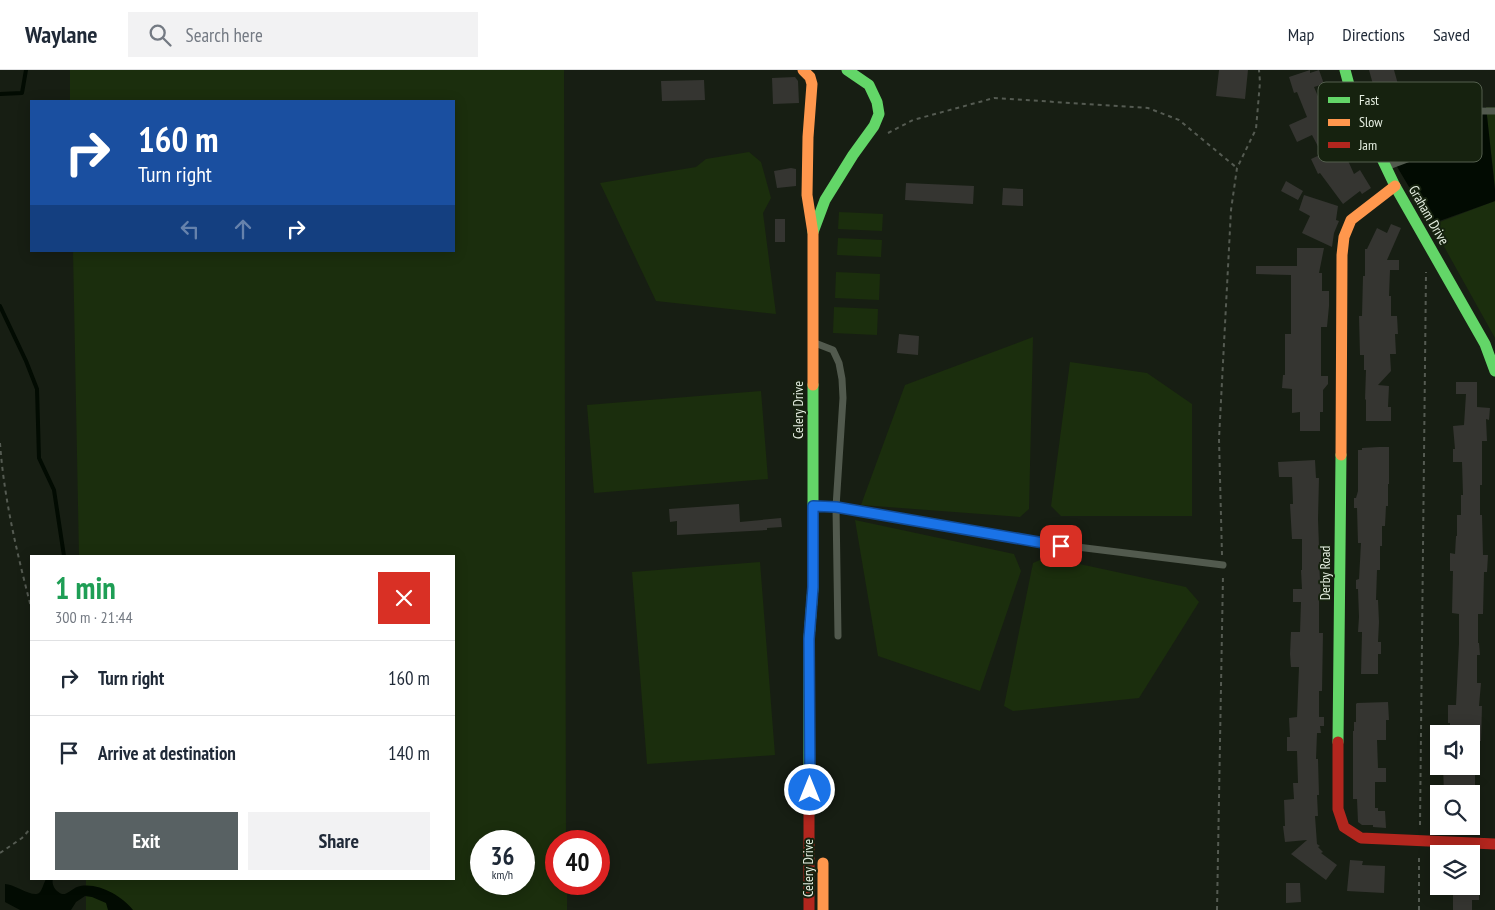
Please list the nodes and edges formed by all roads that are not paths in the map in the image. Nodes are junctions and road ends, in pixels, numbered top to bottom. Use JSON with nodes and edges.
{"nodes":[{"id":1,"x":803,"y":70,"type":"edge"},
{"id":2,"x":848,"y":70,"type":"edge"},
{"id":3,"x":1482,"y":111,"type":"edge"},
{"id":4,"x":1495,"y":111,"type":"edge"},
{"id":5,"x":1384,"y":162,"type":"edge"},
{"id":6,"x":1399,"y":162,"type":"edge"},
{"id":7,"x":1386,"y":167,"type":"junction"},
{"id":8,"x":1395,"y":186,"type":"junction"},
{"id":9,"x":813,"y":233,"type":"junction"},
{"id":10,"x":813,"y":342,"type":"junction"},
{"id":11,"x":1495,"y":371,"type":"edge"},
{"id":12,"x":813,"y":506,"type":"junction"},
{"id":13,"x":836,"y":507,"type":"junction"},
{"id":14,"x":1223,"y":565,"type":"road end"},
{"id":15,"x":813,"y":587,"type":"junction"},
{"id":16,"x":838,"y":636,"type":"dead end"},
{"id":17,"x":820,"y":735,"type":"dead end"},
{"id":18,"x":1495,"y":844,"type":"edge"},
{"id":19,"x":822,"y":851,"type":"dead end"},
{"id":20,"x":810,"y":910,"type":"edge"},
{"id":21,"x":823,"y":910,"type":"edge"}],
"edges":[{"from":1,"to":9,"type":"street","name":"Celery Drive"},
{"from":2,"to":9,"type":"street","name":"Celery Drive"},
{"from":3,"to":4,"type":"lane"},
{"from":5,"to":7,"type":"street","name":"Graham Drive"},
{"from":6,"to":7,"type":"lane"},
{"from":7,"to":8,"type":"street","name":"Graham Drive"},
{"from":8,"to":11,"type":"street","name":"Graham Drive"},
{"from":8,"to":18,"type":"street","name":"Derby Road"},
{"from":9,"to":10,"type":"street","name":"Celery Drive"},
{"from":10,"to":12,"type":"street","name":"Celery Drive"},
{"from":10,"to":13,"type":"lane"},
{"from":12,"to":13,"type":"lane"},
{"from":12,"to":15,"type":"street","name":"Celery Drive"},
{"from":13,"to":14,"type":"lane"},
{"from":13,"to":16,"type":"lane"},
{"from":15,"to":17,"type":"street","name":"Celery Drive"},
{"from":15,"to":20,"type":"street","name":"Celery Drive"},
{"from":19,"to":21,"type":"street","name":"Celery Drive"}]}
